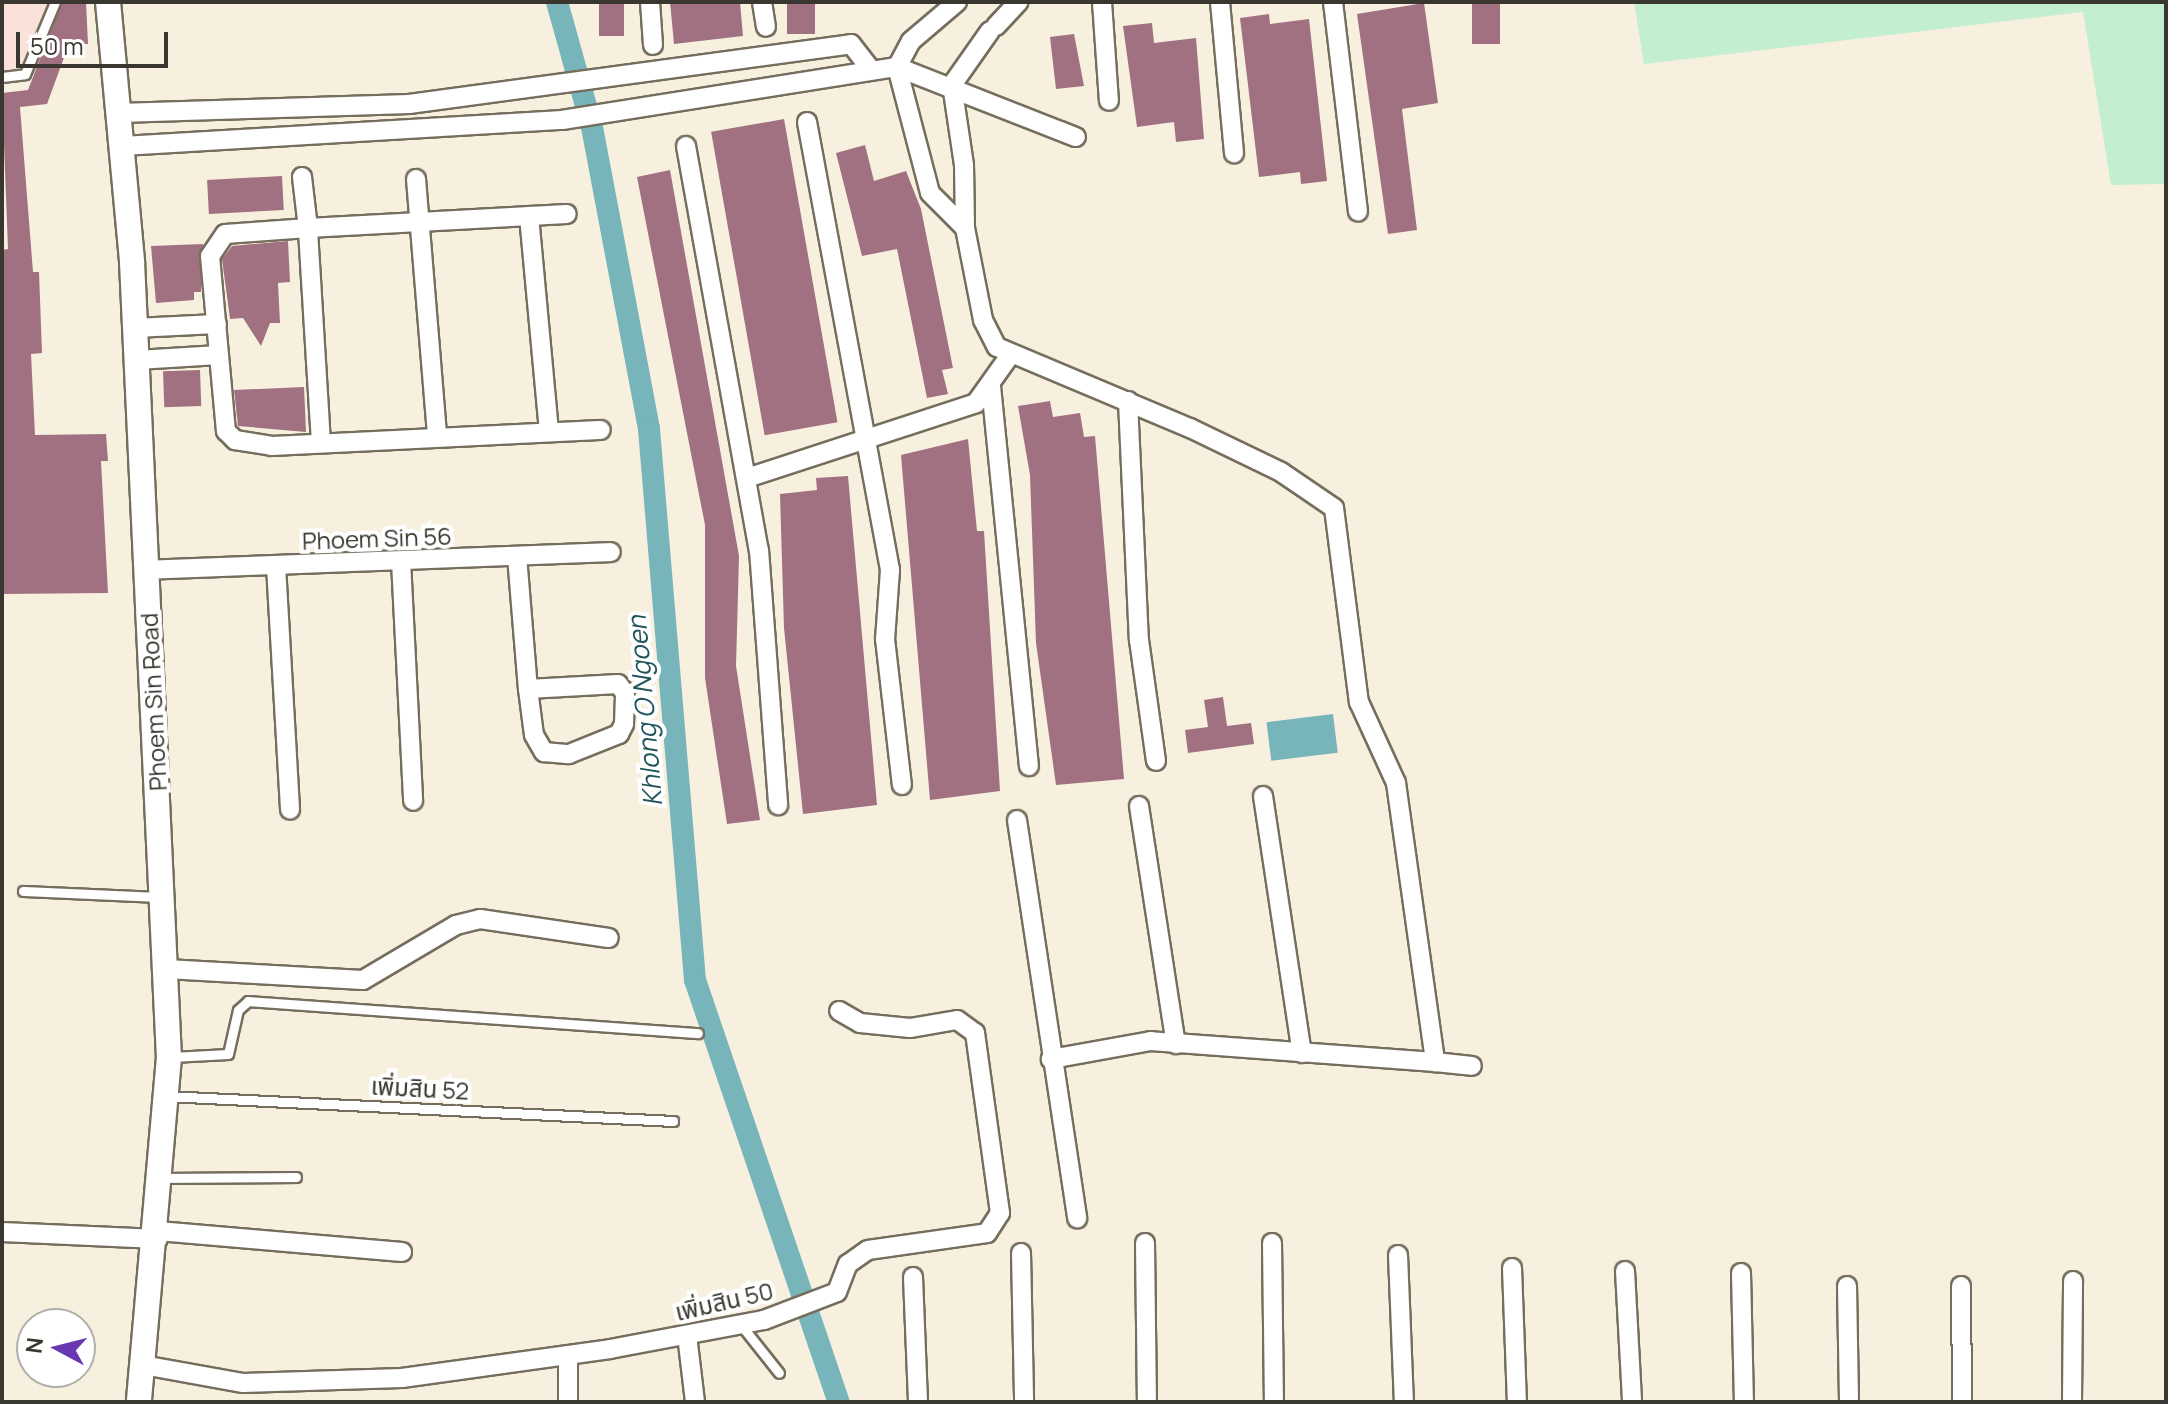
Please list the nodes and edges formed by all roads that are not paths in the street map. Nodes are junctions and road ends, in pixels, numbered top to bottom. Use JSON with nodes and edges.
{"nodes":[{"id":1,"x":55,"y":2,"type":"edge"},
{"id":2,"x":108,"y":2,"type":"edge"},
{"id":3,"x":650,"y":2,"type":"edge"},
{"id":4,"x":762,"y":2,"type":"edge"},
{"id":5,"x":957,"y":2,"type":"edge"},
{"id":6,"x":1018,"y":2,"type":"edge"},
{"id":7,"x":1102,"y":2,"type":"edge"},
{"id":8,"x":1220,"y":2,"type":"edge"},
{"id":9,"x":1333,"y":2,"type":"edge"},
{"id":10,"x":766,"y":27,"type":"dead end"},
{"id":11,"x":653,"y":45,"type":"dead end"},
{"id":12,"x":897,"y":67,"type":"junction"},
{"id":13,"x":870,"y":68,"type":"junction"},
{"id":14,"x":2,"y":77,"type":"edge"},
{"id":15,"x":952,"y":85,"type":"junction"},
{"id":16,"x":1109,"y":101,"type":"dead end"},
{"id":17,"x":120,"y":113,"type":"junction"},
{"id":18,"x":807,"y":122,"type":"dead end"},
{"id":19,"x":1076,"y":137,"type":"dead end"},
{"id":20,"x":123,"y":146,"type":"junction"},
{"id":21,"x":686,"y":146,"type":"dead end"},
{"id":22,"x":1234,"y":153,"type":"dead end"},
{"id":23,"x":302,"y":177,"type":"dead end"},
{"id":24,"x":416,"y":179,"type":"dead end"},
{"id":25,"x":1358,"y":212,"type":"dead end"},
{"id":26,"x":567,"y":214,"type":"dead end"},
{"id":27,"x":529,"y":216,"type":"junction"},
{"id":28,"x":419,"y":220,"type":"junction"},
{"id":29,"x":308,"y":228,"type":"junction"},
{"id":30,"x":965,"y":228,"type":"junction"},
{"id":31,"x":217,"y":324,"type":"junction"},
{"id":32,"x":135,"y":328,"type":"junction"},
{"id":33,"x":1011,"y":354,"type":"junction"},
{"id":34,"x":219,"y":355,"type":"junction"},
{"id":35,"x":137,"y":360,"type":"junction"},
{"id":36,"x":991,"y":386,"type":"junction"},
{"id":37,"x":1128,"y":401,"type":"junction"},
{"id":38,"x":601,"y":430,"type":"dead end"},
{"id":39,"x":549,"y":432,"type":"junction"},
{"id":40,"x":437,"y":437,"type":"junction"},
{"id":41,"x":871,"y":440,"type":"junction"},
{"id":42,"x":321,"y":443,"type":"junction"},
{"id":43,"x":747,"y":478,"type":"junction"},
{"id":44,"x":611,"y":552,"type":"dead end"},
{"id":45,"x":517,"y":556,"type":"junction"},
{"id":46,"x":401,"y":561,"type":"junction"},
{"id":47,"x":276,"y":566,"type":"junction"},
{"id":48,"x":145,"y":570,"type":"junction"},
{"id":49,"x":528,"y":689,"type":"junction"},
{"id":50,"x":1156,"y":761,"type":"dead end"},
{"id":51,"x":1029,"y":766,"type":"dead end"},
{"id":52,"x":902,"y":785,"type":"dead end"},
{"id":53,"x":1263,"y":796,"type":"dead end"},
{"id":54,"x":413,"y":801,"type":"dead end"},
{"id":55,"x":778,"y":805,"type":"dead end"},
{"id":56,"x":1139,"y":806,"type":"dead end"},
{"id":57,"x":290,"y":810,"type":"dead end"},
{"id":58,"x":1017,"y":820,"type":"dead end"},
{"id":59,"x":23,"y":891,"type":"dead end"},
{"id":60,"x":164,"y":898,"type":"junction"},
{"id":61,"x":609,"y":938,"type":"dead end"},
{"id":62,"x":166,"y":969,"type":"junction"},
{"id":63,"x":839,"y":1011,"type":"dead end"},
{"id":64,"x":698,"y":1033,"type":"dead end"},
{"id":65,"x":1176,"y":1044,"type":"junction"},
{"id":66,"x":1302,"y":1053,"type":"junction"},
{"id":67,"x":169,"y":1057,"type":"junction"},
{"id":68,"x":1051,"y":1059,"type":"junction"},
{"id":69,"x":1435,"y":1062,"type":"junction"},
{"id":70,"x":1472,"y":1066,"type":"dead end"},
{"id":71,"x":166,"y":1096,"type":"junction"},
{"id":72,"x":673,"y":1121,"type":"dead end"},
{"id":73,"x":296,"y":1177,"type":"dead end"},
{"id":74,"x":162,"y":1178,"type":"junction"},
{"id":75,"x":1077,"y":1219,"type":"dead end"},
{"id":76,"x":2,"y":1232,"type":"edge"},
{"id":77,"x":158,"y":1235,"type":"junction"},
{"id":78,"x":1145,"y":1243,"type":"dead end"},
{"id":79,"x":1272,"y":1243,"type":"dead end"},
{"id":80,"x":402,"y":1252,"type":"dead end"},
{"id":81,"x":1021,"y":1253,"type":"dead end"},
{"id":82,"x":1398,"y":1255,"type":"dead end"},
{"id":83,"x":1512,"y":1268,"type":"dead end"},
{"id":84,"x":1625,"y":1271,"type":"dead end"},
{"id":85,"x":1741,"y":1273,"type":"dead end"},
{"id":86,"x":913,"y":1277,"type":"dead end"},
{"id":87,"x":2073,"y":1281,"type":"dead end"},
{"id":88,"x":1847,"y":1286,"type":"dead end"},
{"id":89,"x":1961,"y":1286,"type":"dead end"},
{"id":90,"x":741,"y":1325,"type":"junction"},
{"id":91,"x":687,"y":1335,"type":"junction"},
{"id":92,"x":568,"y":1355,"type":"junction"},
{"id":93,"x":143,"y":1365,"type":"junction"},
{"id":94,"x":779,"y":1373,"type":"dead end"},
{"id":95,"x":139,"y":1402,"type":"edge"},
{"id":96,"x":568,"y":1402,"type":"edge"},
{"id":97,"x":695,"y":1402,"type":"edge"},
{"id":98,"x":918,"y":1402,"type":"edge"},
{"id":99,"x":1024,"y":1402,"type":"edge"},
{"id":100,"x":1147,"y":1402,"type":"edge"},
{"id":101,"x":1274,"y":1402,"type":"edge"},
{"id":102,"x":1404,"y":1402,"type":"edge"},
{"id":103,"x":1517,"y":1402,"type":"edge"},
{"id":104,"x":1632,"y":1402,"type":"edge"},
{"id":105,"x":1744,"y":1402,"type":"edge"},
{"id":106,"x":1849,"y":1402,"type":"edge"},
{"id":107,"x":1962,"y":1402,"type":"edge"},
{"id":108,"x":2072,"y":1402,"type":"edge"}],
"edges":[{"from":1,"to":14,"type":"lane"},
{"from":2,"to":17,"type":"street","name":"Phoem Sin Road"},
{"from":3,"to":11,"type":"street"},
{"from":4,"to":10,"type":"street"},
{"from":5,"to":12,"type":"street"},
{"from":6,"to":15,"type":"street"},
{"from":7,"to":16,"type":"street"},
{"from":8,"to":22,"type":"street"},
{"from":9,"to":25,"type":"street"},
{"from":12,"to":13,"type":"street"},
{"from":12,"to":15,"type":"street"},
{"from":12,"to":30,"type":"street"},
{"from":13,"to":17,"type":"street"},
{"from":13,"to":20,"type":"street"},
{"from":15,"to":19,"type":"street"},
{"from":15,"to":30,"type":"street"},
{"from":17,"to":20,"type":"street","name":"Phoem Sin Road"},
{"from":18,"to":41,"type":"street"},
{"from":20,"to":32,"type":"street","name":"Phoem Sin Road"},
{"from":21,"to":43,"type":"street"},
{"from":23,"to":29,"type":"street"},
{"from":24,"to":28,"type":"street"},
{"from":26,"to":27,"type":"street"},
{"from":27,"to":28,"type":"street"},
{"from":27,"to":39,"type":"street"},
{"from":28,"to":29,"type":"street"},
{"from":28,"to":40,"type":"street"},
{"from":29,"to":31,"type":"street"},
{"from":29,"to":42,"type":"street"},
{"from":30,"to":33,"type":"street"},
{"from":31,"to":32,"type":"street"},
{"from":31,"to":34,"type":"street"},
{"from":32,"to":35,"type":"street","name":"Phoem Sin Road"},
{"from":33,"to":36,"type":"street"},
{"from":33,"to":37,"type":"street"},
{"from":34,"to":35,"type":"street"},
{"from":34,"to":42,"type":"street"},
{"from":35,"to":48,"type":"street","name":"Phoem Sin Road"},
{"from":36,"to":41,"type":"street"},
{"from":36,"to":51,"type":"street"},
{"from":37,"to":50,"type":"street"},
{"from":37,"to":69,"type":"street"},
{"from":38,"to":39,"type":"street"},
{"from":39,"to":40,"type":"street"},
{"from":40,"to":42,"type":"street"},
{"from":41,"to":43,"type":"street"},
{"from":41,"to":52,"type":"street"},
{"from":43,"to":55,"type":"street"},
{"from":44,"to":45,"type":"street","name":"Phoem Sin 56"},
{"from":45,"to":46,"type":"street","name":"Phoem Sin 56"},
{"from":45,"to":49,"type":"street"},
{"from":46,"to":47,"type":"street","name":"Phoem Sin 56"},
{"from":46,"to":54,"type":"street"},
{"from":47,"to":48,"type":"street","name":"Phoem Sin 56"},
{"from":47,"to":57,"type":"street"},
{"from":48,"to":60,"type":"street","name":"Phoem Sin Road"},
{"from":49,"to":49,"type":"street"},
{"from":53,"to":66,"type":"street"},
{"from":56,"to":65,"type":"street"},
{"from":58,"to":68,"type":"street"},
{"from":59,"to":60,"type":"lane"},
{"from":60,"to":62,"type":"street","name":"Phoem Sin Road"},
{"from":61,"to":62,"type":"street"},
{"from":62,"to":67,"type":"street","name":"Phoem Sin Road"},
{"from":63,"to":90,"type":"street","name":"เพิ่มสิน 50"},
{"from":64,"to":67,"type":"lane"},
{"from":65,"to":66,"type":"street"},
{"from":65,"to":68,"type":"street"},
{"from":66,"to":69,"type":"street"},
{"from":67,"to":71,"type":"street","name":"Phoem Sin Road"},
{"from":68,"to":75,"type":"street"},
{"from":69,"to":70,"type":"street"},
{"from":71,"to":72,"type":"lane","name":"เพิ่มสิน 52"},
{"from":71,"to":74,"type":"street","name":"Phoem Sin Road"},
{"from":73,"to":74,"type":"lane"},
{"from":74,"to":77,"type":"street","name":"Phoem Sin Road"},
{"from":76,"to":77,"type":"street"},
{"from":77,"to":80,"type":"street"},
{"from":77,"to":93,"type":"street","name":"Phoem Sin Road"},
{"from":78,"to":100,"type":"street"},
{"from":79,"to":101,"type":"street"},
{"from":81,"to":99,"type":"street"},
{"from":82,"to":102,"type":"street"},
{"from":83,"to":103,"type":"street"},
{"from":84,"to":104,"type":"street"},
{"from":85,"to":105,"type":"street"},
{"from":86,"to":98,"type":"street"},
{"from":87,"to":108,"type":"street"},
{"from":88,"to":106,"type":"street"},
{"from":89,"to":107,"type":"street"},
{"from":90,"to":91,"type":"street","name":"เพิ่มสิน 50"},
{"from":90,"to":94,"type":"lane"},
{"from":91,"to":92,"type":"street","name":"เพิ่มสิน 50"},
{"from":91,"to":97,"type":"street"},
{"from":92,"to":93,"type":"street","name":"เพิ่มสิน 50"},
{"from":92,"to":96,"type":"street"},
{"from":93,"to":95,"type":"street","name":"Phoem Sin Road"}]}
